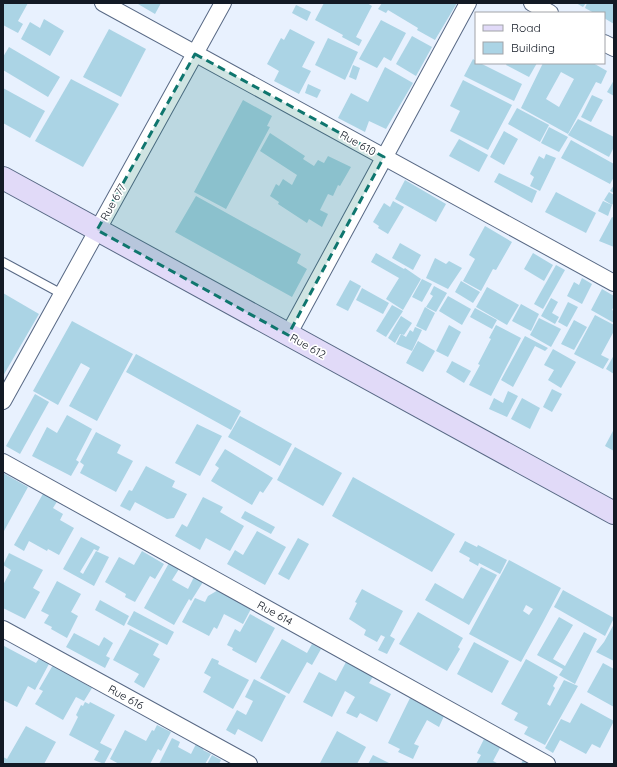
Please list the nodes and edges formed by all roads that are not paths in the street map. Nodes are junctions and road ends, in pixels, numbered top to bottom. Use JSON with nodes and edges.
{"nodes":[{"id":1,"x":103,"y":3,"type":"edge"},
{"id":2,"x":223,"y":3,"type":"edge"},
{"id":3,"x":468,"y":3,"type":"edge"},
{"id":4,"x":532,"y":3,"type":"edge"},
{"id":5,"x":548,"y":12,"type":"edge"},
{"id":6,"x":605,"y":44,"type":"edge"},
{"id":7,"x":614,"y":48,"type":"edge"},
{"id":8,"x":195,"y":54,"type":"junction"},
{"id":9,"x":384,"y":157,"type":"junction"},
{"id":10,"x":3,"y":178,"type":"edge"},
{"id":11,"x":97,"y":230,"type":"junction"},
{"id":12,"x":3,"y":262,"type":"edge"},
{"id":13,"x":614,"y":283,"type":"edge"},
{"id":14,"x":62,"y":294,"type":"junction"},
{"id":15,"x":288,"y":335,"type":"junction"},
{"id":16,"x":3,"y":400,"type":"edge"},
{"id":17,"x":3,"y":462,"type":"edge"},
{"id":18,"x":614,"y":513,"type":"edge"},
{"id":19,"x":3,"y":629,"type":"edge"},
{"id":20,"x":249,"y":764,"type":"edge"},
{"id":21,"x":548,"y":764,"type":"edge"}],
"edges":[{"from":1,"to":8,"type":"street","name":"Rue 610"},
{"from":2,"to":8,"type":"street","name":"Rue 677"},
{"from":3,"to":9,"type":"street"},
{"from":4,"to":5,"type":"street"},
{"from":6,"to":7,"type":"street"},
{"from":8,"to":9,"type":"street","name":"Rue 610"},
{"from":8,"to":11,"type":"street","name":"Rue 677"},
{"from":9,"to":13,"type":"street","name":"Rue 610"},
{"from":9,"to":15,"type":"street"},
{"from":10,"to":11,"type":"street","name":"Rue 612"},
{"from":11,"to":14,"type":"street","name":"Rue 677"},
{"from":11,"to":15,"type":"street","name":"Rue 612"},
{"from":12,"to":14,"type":"lane"},
{"from":14,"to":16,"type":"street","name":"Rue 677"},
{"from":15,"to":18,"type":"street","name":"Rue 612"},
{"from":17,"to":21,"type":"street","name":"Rue 614"},
{"from":19,"to":20,"type":"street","name":"Rue 616"}]}
